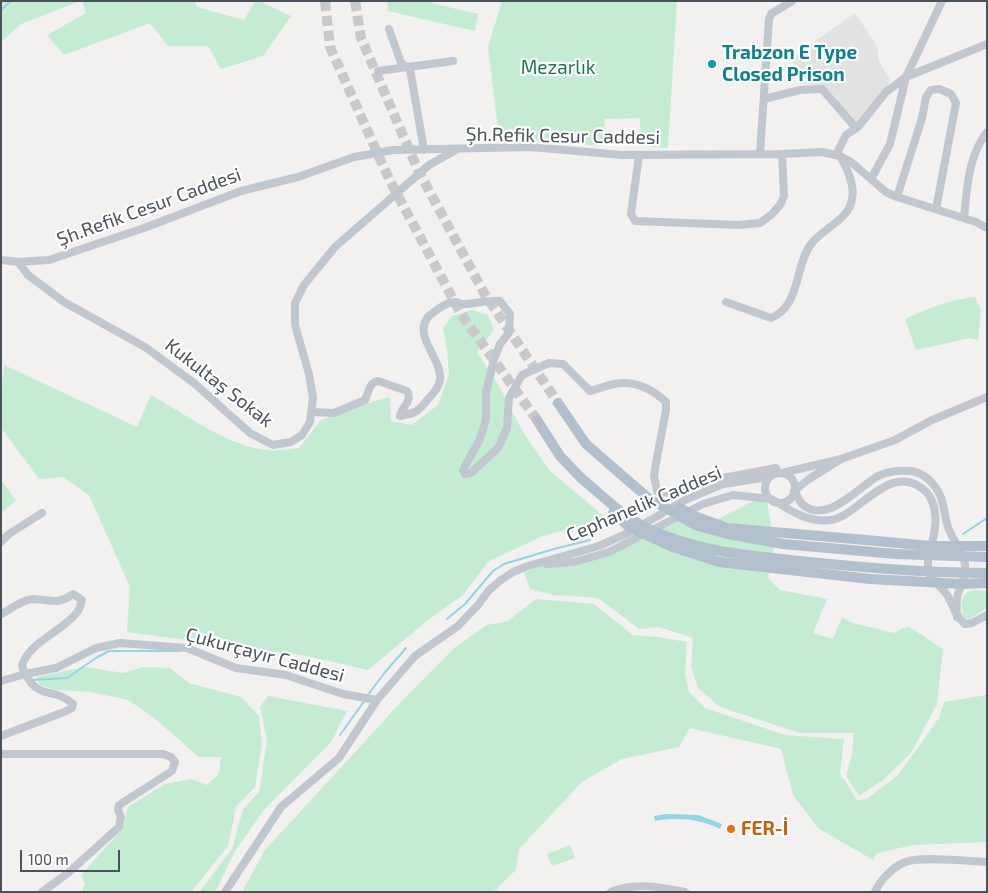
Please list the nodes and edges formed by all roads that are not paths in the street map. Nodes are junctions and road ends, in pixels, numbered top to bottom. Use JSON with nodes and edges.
{"nodes":[{"id":1,"x":792,"y":1,"type":"edge"},
{"id":2,"x":942,"y":1,"type":"edge"},
{"id":3,"x":390,"y":29,"type":"dead end"},
{"id":4,"x":987,"y":44,"type":"edge"},
{"id":5,"x":453,"y":61,"type":"dead end"},
{"id":6,"x":406,"y":67,"type":"junction"},
{"id":7,"x":378,"y":71,"type":"dead end"},
{"id":8,"x":906,"y":77,"type":"junction"},
{"id":9,"x":764,"y":99,"type":"junction"},
{"id":10,"x":856,"y":128,"type":"junction"},
{"id":11,"x":987,"y":132,"type":"edge"},
{"id":12,"x":424,"y":150,"type":"junction"},
{"id":13,"x":457,"y":150,"type":"junction"},
{"id":14,"x":760,"y":154,"type":"junction"},
{"id":15,"x":782,"y":154,"type":"junction"},
{"id":16,"x":639,"y":155,"type":"junction"},
{"id":17,"x":838,"y":155,"type":"junction"},
{"id":18,"x":871,"y":179,"type":"junction"},
{"id":19,"x":898,"y":197,"type":"junction"},
{"id":20,"x":936,"y":209,"type":"junction"},
{"id":21,"x":964,"y":218,"type":"junction"},
{"id":22,"x":987,"y":228,"type":"edge"},
{"id":23,"x":1,"y":260,"type":"edge"},
{"id":24,"x":18,"y":262,"type":"junction"},
{"id":25,"x":726,"y":302,"type":"dead end"},
{"id":26,"x":987,"y":397,"type":"edge"},
{"id":27,"x":558,"y":403,"type":"tunnel mouth"},
{"id":28,"x":312,"y":412,"type":"junction"},
{"id":29,"x":537,"y":420,"type":"tunnel mouth"},
{"id":30,"x":841,"y":459,"type":"junction"},
{"id":31,"x":616,"y":470,"type":"junction"},
{"id":32,"x":780,"y":473,"type":"junction"},
{"id":33,"x":769,"y":477,"type":"junction"},
{"id":34,"x":794,"y":491,"type":"junction"},
{"id":35,"x":600,"y":494,"type":"junction"},
{"id":36,"x":773,"y":500,"type":"junction"},
{"id":37,"x":42,"y":513,"type":"dead end"},
{"id":38,"x":1,"y":542,"type":"edge"},
{"id":39,"x":930,"y":546,"type":"junction"},
{"id":40,"x":987,"y":546,"type":"edge"},
{"id":41,"x":958,"y":547,"type":"junction"},
{"id":42,"x":987,"y":556,"type":"edge"},
{"id":43,"x":528,"y":566,"type":"junction"},
{"id":44,"x":987,"y":573,"type":"edge"},
{"id":45,"x":938,"y":582,"type":"junction"},
{"id":46,"x":987,"y":583,"type":"edge"},
{"id":47,"x":962,"y":584,"type":"junction"},
{"id":48,"x":1,"y":614,"type":"edge"},
{"id":49,"x":987,"y":615,"type":"edge"},
{"id":50,"x":957,"y":618,"type":"junction"},
{"id":51,"x":25,"y":674,"type":"junction"},
{"id":52,"x":1,"y":681,"type":"edge"},
{"id":53,"x":374,"y":700,"type":"junction"},
{"id":54,"x":1,"y":736,"type":"edge"},
{"id":55,"x":1,"y":754,"type":"edge"},
{"id":56,"x":987,"y":862,"type":"edge"},
{"id":57,"x":42,"y":892,"type":"edge"},
{"id":58,"x":225,"y":892,"type":"edge"},
{"id":59,"x":611,"y":892,"type":"edge"},
{"id":60,"x":685,"y":892,"type":"edge"},
{"id":61,"x":875,"y":892,"type":"edge"}],
"edges":[{"from":1,"to":9,"type":"street"},
{"from":2,"to":8,"type":"street"},
{"from":3,"to":6,"type":"street"},
{"from":4,"to":8,"type":"street"},
{"from":5,"to":6,"type":"street"},
{"from":6,"to":7,"type":"street"},
{"from":6,"to":12,"type":"street"},
{"from":8,"to":10,"type":"street"},
{"from":8,"to":18,"type":"street"},
{"from":9,"to":10,"type":"street"},
{"from":9,"to":14,"type":"street"},
{"from":10,"to":17,"type":"street"},
{"from":11,"to":21,"type":"street"},
{"from":12,"to":13,"type":"street","name":"Şh.Refik Cesur Caddesi"},
{"from":12,"to":24,"type":"street","name":"Şh.Refik Cesur Caddesi"},
{"from":13,"to":16,"type":"street","name":"Şh.Refik Cesur Caddesi"},
{"from":13,"to":28,"type":"street","name":"Kukultaş Sokak"},
{"from":14,"to":15,"type":"street","name":"Şh.Refik Cesur Caddesi"},
{"from":14,"to":16,"type":"street","name":"Şh.Refik Cesur Caddesi"},
{"from":15,"to":16,"type":"street"},
{"from":15,"to":17,"type":"street","name":"Şh.Refik Cesur Caddesi"},
{"from":17,"to":18,"type":"street","name":"Şh.Refik Cesur Caddesi"},
{"from":17,"to":25,"type":"street"},
{"from":18,"to":19,"type":"street","name":"Şh.Refik Cesur Caddesi"},
{"from":19,"to":20,"type":"street","name":"Şh.Refik Cesur Caddesi"},
{"from":19,"to":20,"type":"street"},
{"from":20,"to":21,"type":"street","name":"Şh.Refik Cesur Caddesi"},
{"from":21,"to":22,"type":"street","name":"Şh.Refik Cesur Caddesi"},
{"from":23,"to":24,"type":"street","name":"Şh.Refik Cesur Caddesi"},
{"from":24,"to":28,"type":"street","name":"Kukultaş Sokak"},
{"from":26,"to":30,"type":"street"},
{"from":27,"to":31,"type":"main road","bridge":true},
{"from":28,"to":32,"type":"street"},
{"from":29,"to":35,"type":"main road","bridge":true},
{"from":30,"to":32,"type":"street"},
{"from":30,"to":34,"type":"street"},
{"from":31,"to":39,"type":"main road","bridge":true},
{"from":31,"to":42,"type":"main road","bridge":true},
{"from":32,"to":33,"type":"street"},
{"from":32,"to":34,"type":"street"},
{"from":33,"to":36,"type":"street"},
{"from":33,"to":43,"type":"street","name":"Cephanelik Caddesi"},
{"from":34,"to":36,"type":"street"},
{"from":34,"to":41,"type":"street"},
{"from":35,"to":44,"type":"main road","bridge":true},
{"from":35,"to":45,"type":"main road","bridge":true},
{"from":36,"to":39,"type":"street"},
{"from":36,"to":43,"type":"street"},
{"from":37,"to":38,"type":"street"},
{"from":39,"to":41,"type":"main road"},
{"from":39,"to":45,"type":"street"},
{"from":40,"to":41,"type":"main road"},
{"from":41,"to":47,"type":"street"},
{"from":43,"to":53,"type":"street","name":"Cephanelik Caddesi"},
{"from":45,"to":47,"type":"main road"},
{"from":45,"to":50,"type":"street"},
{"from":46,"to":47,"type":"main road"},
{"from":47,"to":50,"type":"street"},
{"from":48,"to":51,"type":"street"},
{"from":49,"to":50,"type":"street"},
{"from":51,"to":52,"type":"street","name":"Çukurçayır Caddesi"},
{"from":51,"to":53,"type":"street","name":"Çukurçayır Caddesi"},
{"from":51,"to":54,"type":"street"},
{"from":53,"to":58,"type":"street","name":"Cephanelik Caddesi"},
{"from":55,"to":57,"type":"street"},
{"from":56,"to":61,"type":"street"},
{"from":59,"to":60,"type":"street"}]}
